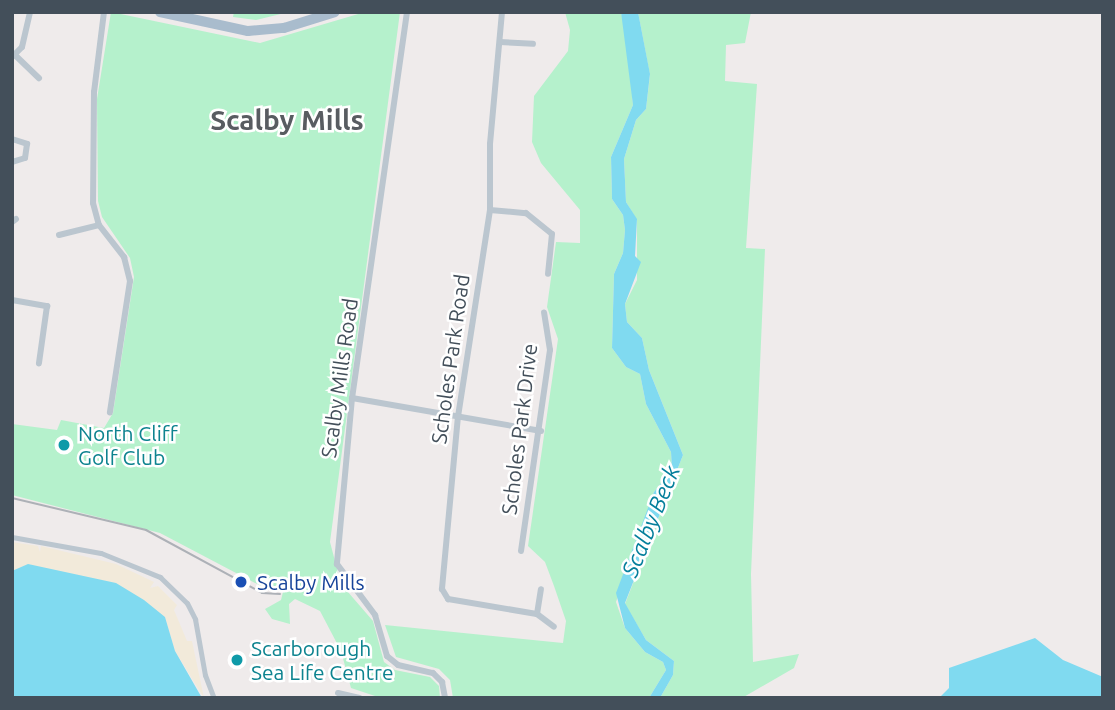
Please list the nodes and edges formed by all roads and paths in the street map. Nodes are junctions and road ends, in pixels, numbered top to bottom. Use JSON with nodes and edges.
{"nodes":[{"id":1,"x":30,"y":12,"type":"edge"},
{"id":2,"x":104,"y":12,"type":"edge"},
{"id":3,"x":160,"y":12,"type":"edge"},
{"id":4,"x":335,"y":12,"type":"edge"},
{"id":5,"x":407,"y":12,"type":"edge"},
{"id":6,"x":502,"y":12,"type":"edge"},
{"id":7,"x":500,"y":42,"type":"junction"},
{"id":8,"x":533,"y":44,"type":"dead end"},
{"id":9,"x":14,"y":57,"type":"edge"},
{"id":10,"x":38,"y":78,"type":"dead end"},
{"id":11,"x":12,"y":139,"type":"edge"},
{"id":12,"x":12,"y":162,"type":"edge"},
{"id":13,"x":490,"y":210,"type":"junction"},
{"id":14,"x":99,"y":225,"type":"junction"},
{"id":15,"x":59,"y":235,"type":"dead end"},
{"id":16,"x":548,"y":274,"type":"dead end"},
{"id":17,"x":12,"y":300,"type":"edge"},
{"id":18,"x":544,"y":312,"type":"dead end"},
{"id":19,"x":39,"y":363,"type":"dead end"},
{"id":20,"x":352,"y":398,"type":"junction"},
{"id":21,"x":110,"y":412,"type":"dead end"},
{"id":22,"x":458,"y":416,"type":"junction"},
{"id":23,"x":541,"y":431,"type":"junction"},
{"id":24,"x":12,"y":537,"type":"edge"},
{"id":25,"x":522,"y":551,"type":"dead end"},
{"id":26,"x":541,"y":589,"type":"dead end"},
{"id":27,"x":537,"y":614,"type":"junction"},
{"id":28,"x":554,"y":627,"type":"dead end"},
{"id":29,"x":338,"y":693,"type":"dead end"},
{"id":30,"x":214,"y":698,"type":"edge"},
{"id":31,"x":359,"y":698,"type":"edge"},
{"id":32,"x":445,"y":698,"type":"edge"}],
"edges":[{"from":1,"to":9,"type":"street"},
{"from":2,"to":14,"type":"street"},
{"from":3,"to":4,"type":"main road"},
{"from":5,"to":20,"type":"street","name":"Scalby Mills Road"},
{"from":6,"to":7,"type":"street","name":"Scholes Park Road"},
{"from":7,"to":8,"type":"street"},
{"from":7,"to":13,"type":"street","name":"Scholes Park Road"},
{"from":9,"to":10,"type":"street"},
{"from":11,"to":12,"type":"street"},
{"from":13,"to":16,"type":"street"},
{"from":13,"to":22,"type":"street","name":"Scholes Park Road"},
{"from":14,"to":15,"type":"street"},
{"from":14,"to":21,"type":"street"},
{"from":17,"to":19,"type":"street"},
{"from":18,"to":23,"type":"street","name":"Scholes Park Drive"},
{"from":20,"to":22,"type":"street"},
{"from":20,"to":32,"type":"street","name":"Scalby Mills Road"},
{"from":22,"to":23,"type":"street"},
{"from":22,"to":27,"type":"street","name":"Scholes Park Road"},
{"from":23,"to":25,"type":"street","name":"Scholes Park Drive"},
{"from":24,"to":30,"type":"street"},
{"from":26,"to":27,"type":"street"},
{"from":27,"to":28,"type":"street","name":"Scholes Park Road"},
{"from":29,"to":31,"type":"street"}]}
